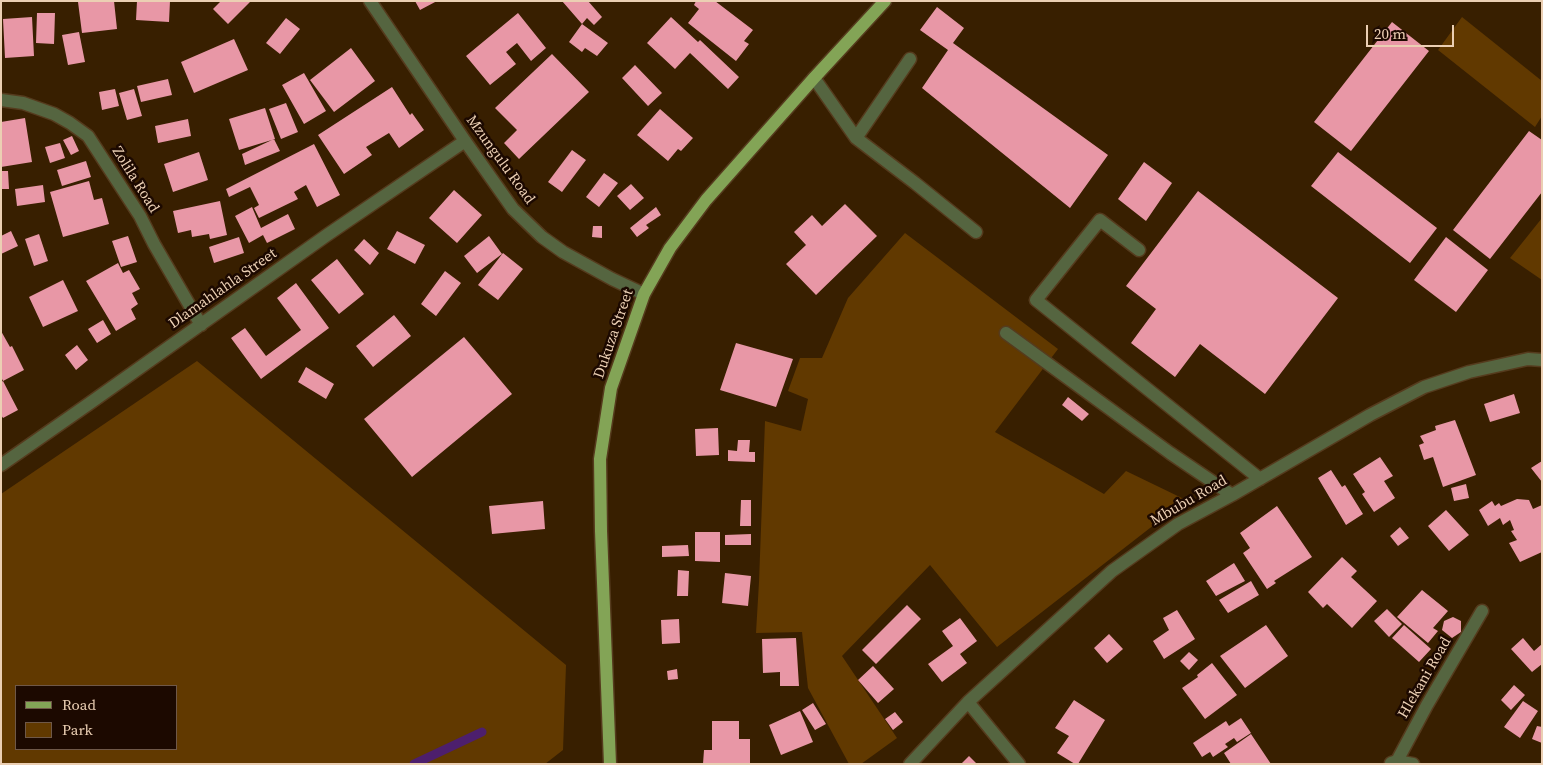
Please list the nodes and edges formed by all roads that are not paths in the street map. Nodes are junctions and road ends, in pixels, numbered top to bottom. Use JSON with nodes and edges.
{"nodes":[{"id":1,"x":370,"y":1,"type":"edge"},
{"id":2,"x":885,"y":1,"type":"edge"},
{"id":3,"x":910,"y":59,"type":"dead end"},
{"id":4,"x":814,"y":78,"type":"junction"},
{"id":5,"x":1,"y":100,"type":"edge"},
{"id":6,"x":856,"y":138,"type":"junction"},
{"id":7,"x":465,"y":141,"type":"junction"},
{"id":8,"x":976,"y":232,"type":"dead end"},
{"id":9,"x":1138,"y":250,"type":"dead end"},
{"id":10,"x":644,"y":294,"type":"junction"},
{"id":11,"x":201,"y":325,"type":"junction"},
{"id":12,"x":1006,"y":333,"type":"dead end"},
{"id":13,"x":1542,"y":360,"type":"edge"},
{"id":14,"x":1,"y":465,"type":"edge"},
{"id":15,"x":1260,"y":479,"type":"junction"},
{"id":16,"x":1232,"y":496,"type":"junction"},
{"id":17,"x":1482,"y":611,"type":"dead end"},
{"id":18,"x":968,"y":702,"type":"junction"},
{"id":19,"x":1394,"y":762,"type":"edge"},
{"id":20,"x":610,"y":764,"type":"edge"},
{"id":21,"x":910,"y":764,"type":"edge"},
{"id":22,"x":1019,"y":764,"type":"edge"},
{"id":23,"x":1413,"y":764,"type":"edge"}],
"edges":[{"from":1,"to":7,"type":"street","name":"Mzungulu Road"},
{"from":2,"to":4,"type":"main road","name":"Dukuza Street"},
{"from":3,"to":6,"type":"street"},
{"from":4,"to":6,"type":"street"},
{"from":4,"to":10,"type":"main road","name":"Dukuza Street"},
{"from":5,"to":11,"type":"street","name":"Zolila Road"},
{"from":6,"to":8,"type":"street"},
{"from":7,"to":10,"type":"street","name":"Mzungulu Road"},
{"from":7,"to":11,"type":"street","name":"Dlamahlahla Street"},
{"from":9,"to":15,"type":"street"},
{"from":10,"to":20,"type":"main road","name":"Dukuza Street"},
{"from":11,"to":14,"type":"street","name":"Dlamahlahla Street"},
{"from":12,"to":16,"type":"street"},
{"from":13,"to":15,"type":"street","name":"Mbubu Road"},
{"from":15,"to":16,"type":"street","name":"Mbubu Road"},
{"from":16,"to":18,"type":"street","name":"Mbubu Road"},
{"from":17,"to":19,"type":"street","name":"Hlekani Road"},
{"from":18,"to":21,"type":"street","name":"Mbubu Road"},
{"from":18,"to":22,"type":"street"},
{"from":19,"to":23,"type":"street","name":"Hlekani Road"}]}
